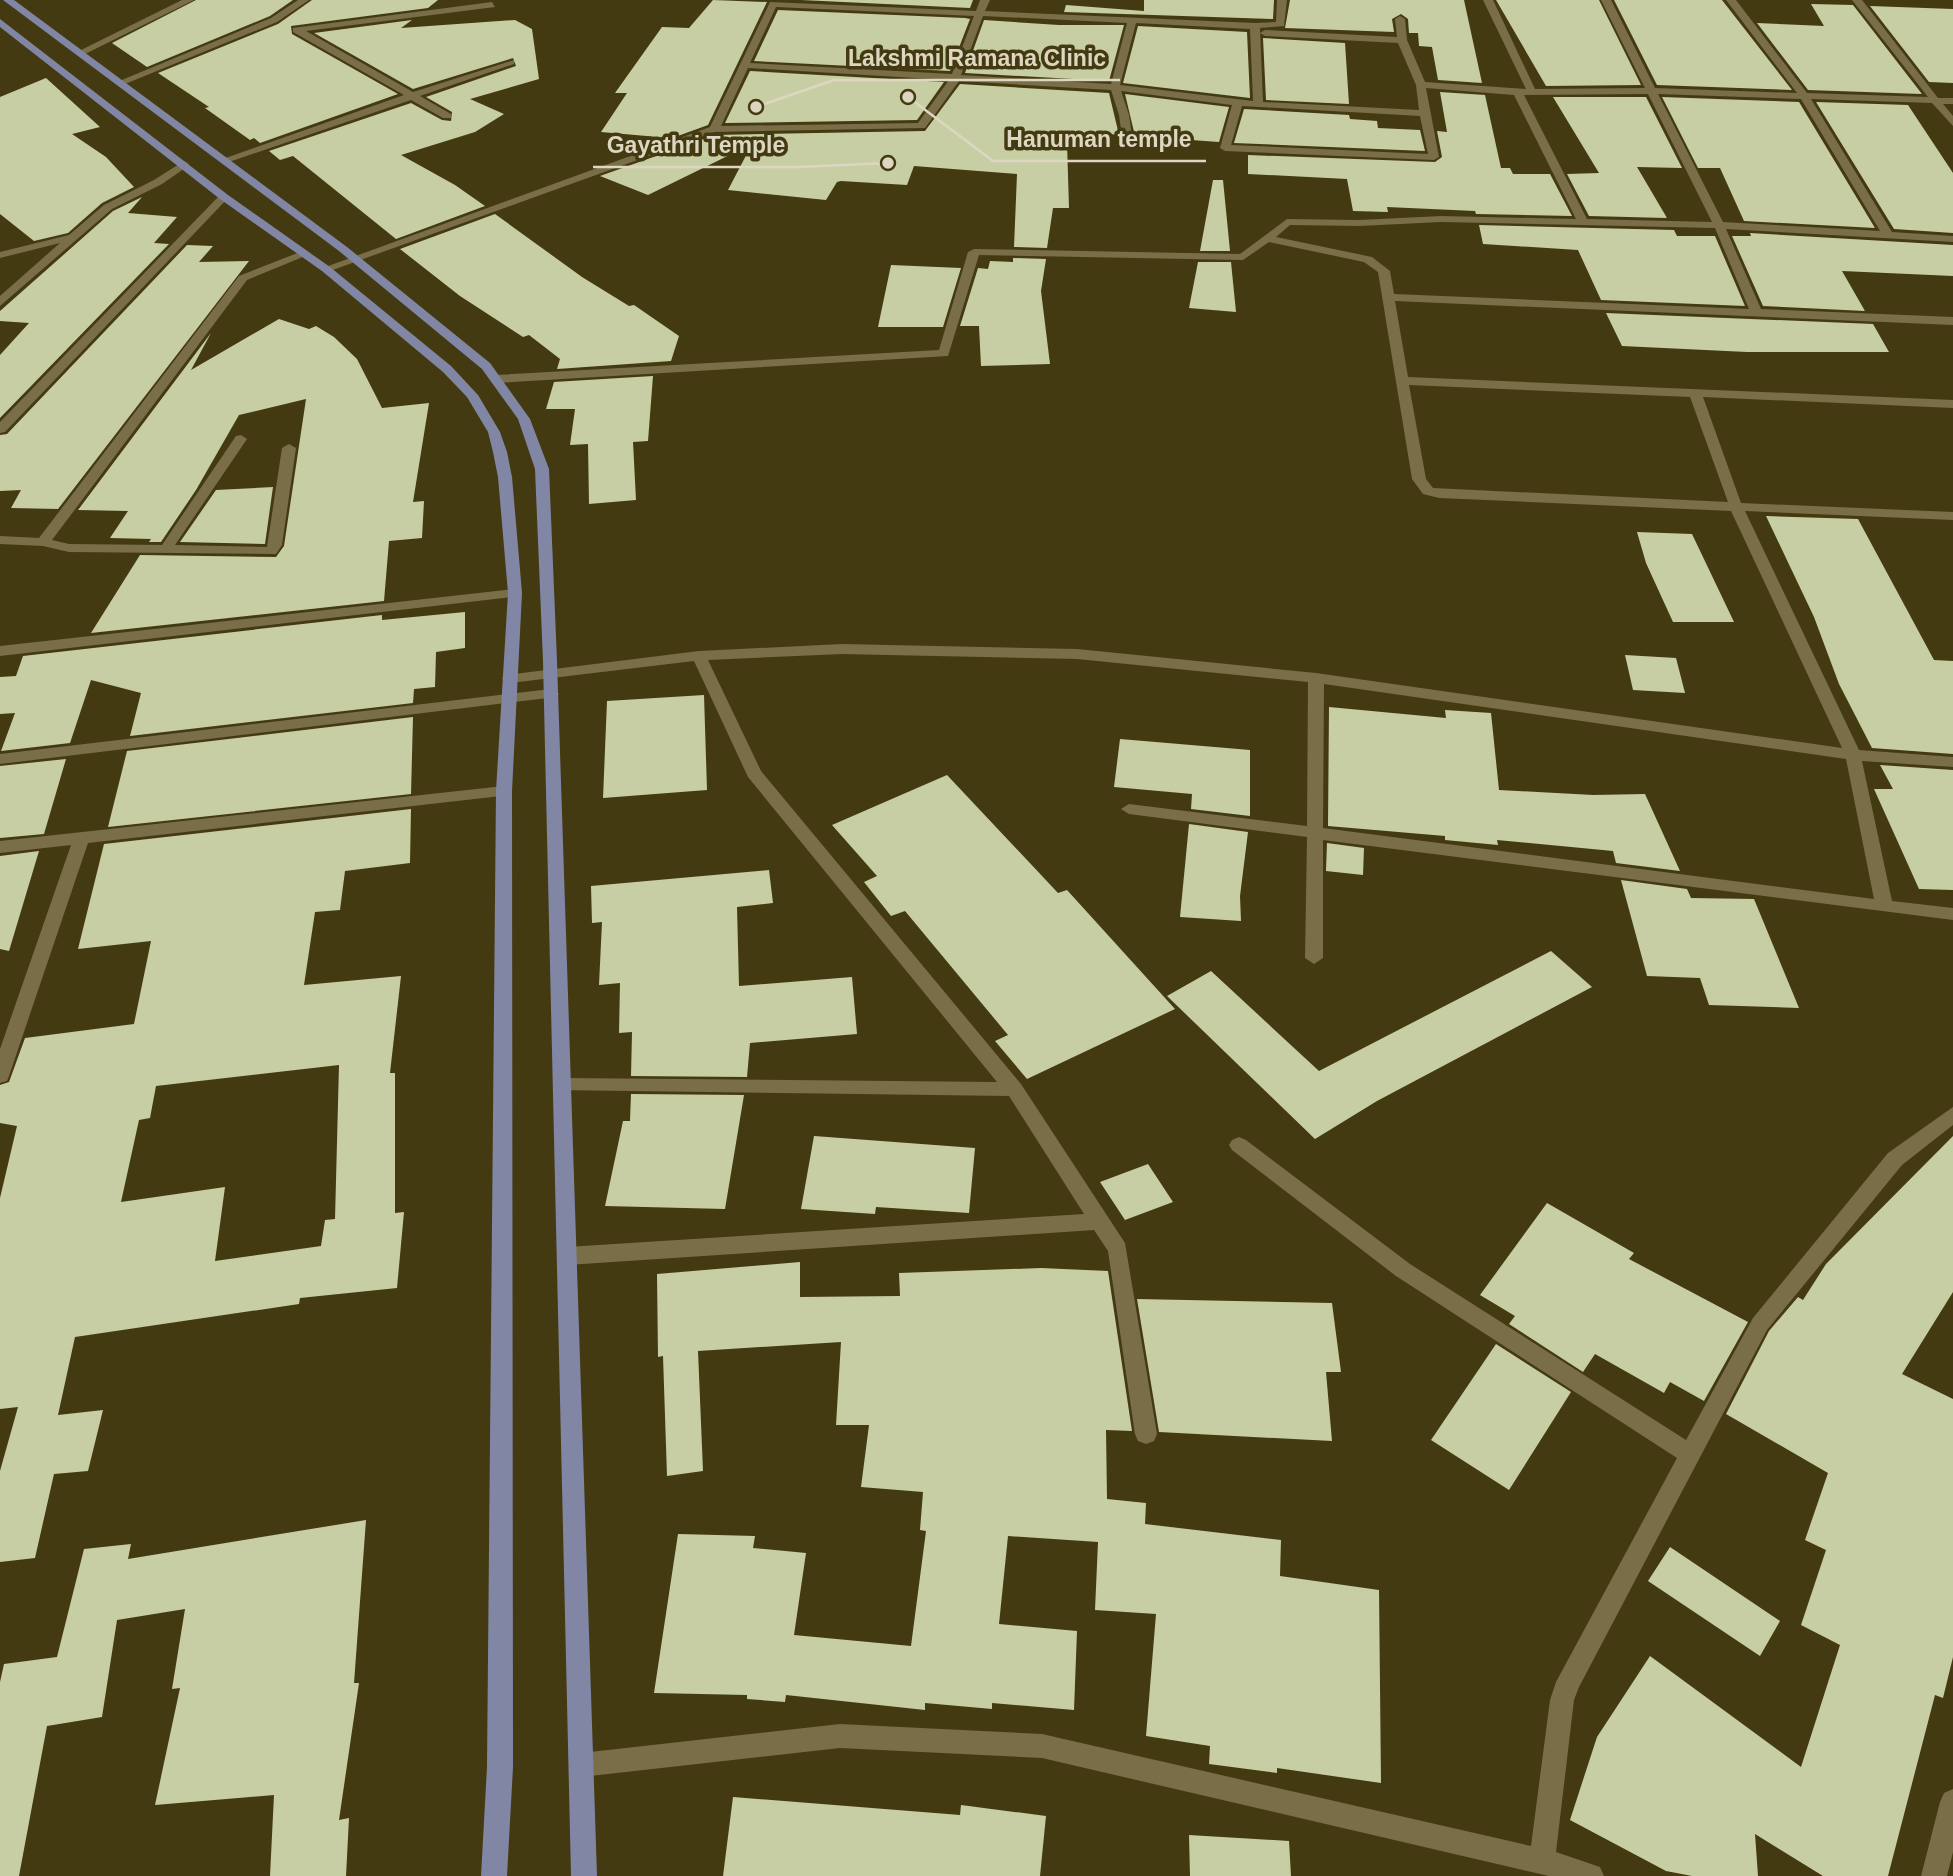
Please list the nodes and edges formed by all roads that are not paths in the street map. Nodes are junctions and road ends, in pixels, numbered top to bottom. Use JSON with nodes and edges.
{"nodes":[{"id":1,"x":8,"y":0,"type":"edge"},
{"id":2,"x":189,"y":0,"type":"edge"},
{"id":3,"x":304,"y":0,"type":"edge"},
{"id":4,"x":985,"y":0,"type":"edge"},
{"id":5,"x":1282,"y":0,"type":"edge"},
{"id":6,"x":1488,"y":0,"type":"edge"},
{"id":7,"x":1606,"y":0,"type":"edge"},
{"id":8,"x":1731,"y":0,"type":"edge"},
{"id":9,"x":1857,"y":0,"type":"edge"},
{"id":10,"x":774,"y":2,"type":"edge"},
{"id":11,"x":492,"y":5,"type":"dead end"},
{"id":12,"x":980,"y":13,"type":"junction"},
{"id":13,"x":1132,"y":19,"type":"junction"},
{"id":14,"x":1400,"y":19,"type":"dead end"},
{"id":15,"x":274,"y":20,"type":"junction"},
{"id":16,"x":0,"y":22,"type":"edge"},
{"id":17,"x":296,"y":30,"type":"junction"},
{"id":18,"x":1254,"y":30,"type":"junction"},
{"id":19,"x":1402,"y":40,"type":"junction"},
{"id":20,"x":82,"y":52,"type":"junction"},
{"id":21,"x":511,"y":62,"type":"dead end"},
{"id":22,"x":742,"y":65,"type":"junction"},
{"id":23,"x":955,"y":79,"type":"junction"},
{"id":24,"x":122,"y":82,"type":"junction"},
{"id":25,"x":1421,"y":85,"type":"junction"},
{"id":26,"x":1115,"y":87,"type":"junction"},
{"id":27,"x":1650,"y":91,"type":"junction"},
{"id":28,"x":1518,"y":92,"type":"junction"},
{"id":29,"x":1532,"y":92,"type":"junction"},
{"id":30,"x":412,"y":95,"type":"junction"},
{"id":31,"x":1804,"y":96,"type":"junction"},
{"id":32,"x":1937,"y":100,"type":"junction"},
{"id":33,"x":1238,"y":101,"type":"junction"},
{"id":34,"x":1953,"y":101,"type":"edge"},
{"id":35,"x":1258,"y":105,"type":"junction"},
{"id":36,"x":1424,"y":113,"type":"junction"},
{"id":37,"x":447,"y":116,"type":"dead end"},
{"id":38,"x":1953,"y":123,"type":"edge"},
{"id":39,"x":714,"y":129,"type":"junction"},
{"id":40,"x":1128,"y":143,"type":"dead end"},
{"id":41,"x":225,"y":160,"type":"junction"},
{"id":42,"x":184,"y":164,"type":"junction"},
{"id":43,"x":224,"y":197,"type":"junction"},
{"id":44,"x":1583,"y":221,"type":"junction"},
{"id":45,"x":1718,"y":225,"type":"junction"},
{"id":46,"x":1888,"y":235,"type":"junction"},
{"id":47,"x":70,"y":237,"type":"junction"},
{"id":48,"x":1266,"y":239,"type":"junction"},
{"id":49,"x":1953,"y":239,"type":"edge"},
{"id":50,"x":304,"y":254,"type":"junction"},
{"id":51,"x":0,"y":255,"type":"edge"},
{"id":52,"x":356,"y":260,"type":"junction"},
{"id":53,"x":326,"y":269,"type":"junction"},
{"id":54,"x":1389,"y":297,"type":"junction"},
{"id":55,"x":0,"y":302,"type":"edge"},
{"id":56,"x":1756,"y":312,"type":"junction"},
{"id":57,"x":1953,"y":321,"type":"edge"},
{"id":58,"x":496,"y":379,"type":"junction"},
{"id":59,"x":1403,"y":381,"type":"junction"},
{"id":60,"x":1696,"y":395,"type":"junction"},
{"id":61,"x":1953,"y":404,"type":"edge"},
{"id":62,"x":0,"y":429,"type":"edge"},
{"id":63,"x":241,"y":439,"type":"dead end"},
{"id":64,"x":289,"y":448,"type":"dead end"},
{"id":65,"x":1736,"y":507,"type":"junction"},
{"id":66,"x":1953,"y":516,"type":"edge"},
{"id":67,"x":0,"y":540,"type":"edge"},
{"id":68,"x":43,"y":542,"type":"junction"},
{"id":69,"x":166,"y":549,"type":"junction"},
{"id":70,"x":515,"y":593,"type":"junction"},
{"id":71,"x":0,"y":651,"type":"edge"},
{"id":72,"x":699,"y":656,"type":"junction"},
{"id":73,"x":551,"y":674,"type":"junction"},
{"id":74,"x":510,"y":678,"type":"junction"},
{"id":75,"x":1316,"y":678,"type":"junction"},
{"id":76,"x":551,"y":694,"type":"junction"},
{"id":77,"x":510,"y":697,"type":"junction"},
{"id":78,"x":1853,"y":755,"type":"junction"},
{"id":79,"x":0,"y":759,"type":"edge"},
{"id":80,"x":1953,"y":762,"type":"edge"},
{"id":81,"x":504,"y":791,"type":"junction"},
{"id":82,"x":1129,"y":809,"type":"dead end"},
{"id":83,"x":1313,"y":833,"type":"junction"},
{"id":84,"x":80,"y":839,"type":"junction"},
{"id":85,"x":0,"y":847,"type":"edge"},
{"id":86,"x":1884,"y":906,"type":"junction"},
{"id":87,"x":1953,"y":914,"type":"edge"},
{"id":88,"x":1314,"y":958,"type":"dead end"},
{"id":89,"x":0,"y":1076,"type":"edge"},
{"id":90,"x":562,"y":1085,"type":"junction"},
{"id":91,"x":1014,"y":1089,"type":"junction"},
{"id":92,"x":1953,"y":1114,"type":"edge"},
{"id":93,"x":1240,"y":1145,"type":"dead end"},
{"id":94,"x":1100,"y":1221,"type":"junction"},
{"id":95,"x":567,"y":1256,"type":"junction"},
{"id":96,"x":1146,"y":1434,"type":"dead end"},
{"id":97,"x":1690,"y":1454,"type":"junction"},
{"id":98,"x":580,"y":1765,"type":"junction"},
{"id":99,"x":1953,"y":1802,"type":"edge"},
{"id":100,"x":1542,"y":1861,"type":"junction"},
{"id":101,"x":494,"y":1876,"type":"edge"},
{"id":102,"x":584,"y":1876,"type":"edge"},
{"id":103,"x":1591,"y":1876,"type":"edge"},
{"id":104,"x":1934,"y":1876,"type":"edge"}],
"edges":[{"from":1,"to":20,"type":"main road"},
{"from":2,"to":20,"type":"street"},
{"from":3,"to":15,"type":"street"},
{"from":4,"to":12,"type":"street"},
{"from":5,"to":18,"type":"street"},
{"from":6,"to":29,"type":"street"},
{"from":7,"to":27,"type":"street"},
{"from":8,"to":31,"type":"street"},
{"from":9,"to":32,"type":"street"},
{"from":10,"to":12,"type":"street"},
{"from":10,"to":22,"type":"street"},
{"from":11,"to":17,"type":"street"},
{"from":12,"to":13,"type":"street"},
{"from":12,"to":23,"type":"street"},
{"from":13,"to":18,"type":"street"},
{"from":13,"to":26,"type":"street"},
{"from":14,"to":19,"type":"street"},
{"from":15,"to":17,"type":"street"},
{"from":15,"to":24,"type":"street"},
{"from":16,"to":42,"type":"main road"},
{"from":17,"to":30,"type":"street"},
{"from":18,"to":19,"type":"street"},
{"from":18,"to":35,"type":"street"},
{"from":19,"to":25,"type":"street"},
{"from":20,"to":24,"type":"main road"},
{"from":21,"to":30,"type":"street"},
{"from":22,"to":23,"type":"street"},
{"from":22,"to":39,"type":"street"},
{"from":23,"to":26,"type":"street"},
{"from":23,"to":39,"type":"street"},
{"from":24,"to":41,"type":"main road"},
{"from":25,"to":28,"type":"street"},
{"from":25,"to":36,"type":"street"},
{"from":26,"to":33,"type":"street"},
{"from":26,"to":40,"type":"street"},
{"from":27,"to":29,"type":"street"},
{"from":27,"to":31,"type":"street"},
{"from":27,"to":45,"type":"street"},
{"from":28,"to":29,"type":"street"},
{"from":28,"to":44,"type":"street"},
{"from":30,"to":37,"type":"street"},
{"from":30,"to":41,"type":"street"},
{"from":31,"to":32,"type":"street"},
{"from":31,"to":46,"type":"street"},
{"from":32,"to":34,"type":"street"},
{"from":32,"to":38,"type":"street"},
{"from":33,"to":35,"type":"street"},
{"from":33,"to":36,"type":"street"},
{"from":35,"to":36,"type":"street"},
{"from":39,"to":52,"type":"street"},
{"from":41,"to":52,"type":"main road"},
{"from":42,"to":43,"type":"main road"},
{"from":42,"to":47,"type":"street"},
{"from":43,"to":50,"type":"main road"},
{"from":43,"to":62,"type":"street"},
{"from":44,"to":45,"type":"street"},
{"from":44,"to":48,"type":"street"},
{"from":45,"to":46,"type":"street"},
{"from":45,"to":56,"type":"street"},
{"from":46,"to":49,"type":"street"},
{"from":47,"to":51,"type":"street"},
{"from":47,"to":55,"type":"street"},
{"from":48,"to":54,"type":"street"},
{"from":48,"to":58,"type":"street"},
{"from":50,"to":53,"type":"main road"},
{"from":50,"to":68,"type":"street"},
{"from":52,"to":53,"type":"street"},
{"from":52,"to":58,"type":"main road"},
{"from":53,"to":70,"type":"main road"},
{"from":54,"to":56,"type":"street"},
{"from":54,"to":59,"type":"street"},
{"from":56,"to":57,"type":"street"},
{"from":58,"to":73,"type":"main road"},
{"from":59,"to":60,"type":"street"},
{"from":59,"to":65,"type":"street"},
{"from":60,"to":61,"type":"street"},
{"from":60,"to":65,"type":"street"},
{"from":63,"to":69,"type":"street"},
{"from":64,"to":69,"type":"street"},
{"from":65,"to":66,"type":"street"},
{"from":65,"to":78,"type":"street"},
{"from":67,"to":68,"type":"street"},
{"from":68,"to":69,"type":"street"},
{"from":70,"to":71,"type":"street"},
{"from":70,"to":74,"type":"main road"},
{"from":72,"to":73,"type":"street"},
{"from":72,"to":75,"type":"street"},
{"from":72,"to":91,"type":"street"},
{"from":73,"to":74,"type":"street"},
{"from":73,"to":76,"type":"main road"},
{"from":74,"to":77,"type":"main road"},
{"from":75,"to":78,"type":"street"},
{"from":75,"to":83,"type":"street"},
{"from":76,"to":77,"type":"street"},
{"from":76,"to":90,"type":"main road"},
{"from":77,"to":79,"type":"street"},
{"from":77,"to":81,"type":"main road"},
{"from":78,"to":80,"type":"street"},
{"from":78,"to":86,"type":"street"},
{"from":81,"to":84,"type":"street"},
{"from":81,"to":101,"type":"main road"},
{"from":82,"to":83,"type":"street"},
{"from":83,"to":86,"type":"street"},
{"from":83,"to":88,"type":"street"},
{"from":84,"to":85,"type":"street"},
{"from":84,"to":89,"type":"street"},
{"from":86,"to":87,"type":"street"},
{"from":90,"to":91,"type":"street"},
{"from":90,"to":95,"type":"main road"},
{"from":91,"to":94,"type":"street"},
{"from":92,"to":97,"type":"street"},
{"from":93,"to":97,"type":"street"},
{"from":94,"to":95,"type":"street"},
{"from":94,"to":96,"type":"street"},
{"from":95,"to":98,"type":"main road"},
{"from":97,"to":100,"type":"street"},
{"from":98,"to":100,"type":"street"},
{"from":98,"to":102,"type":"main road"},
{"from":99,"to":104,"type":"street"},
{"from":100,"to":103,"type":"street"}]}
